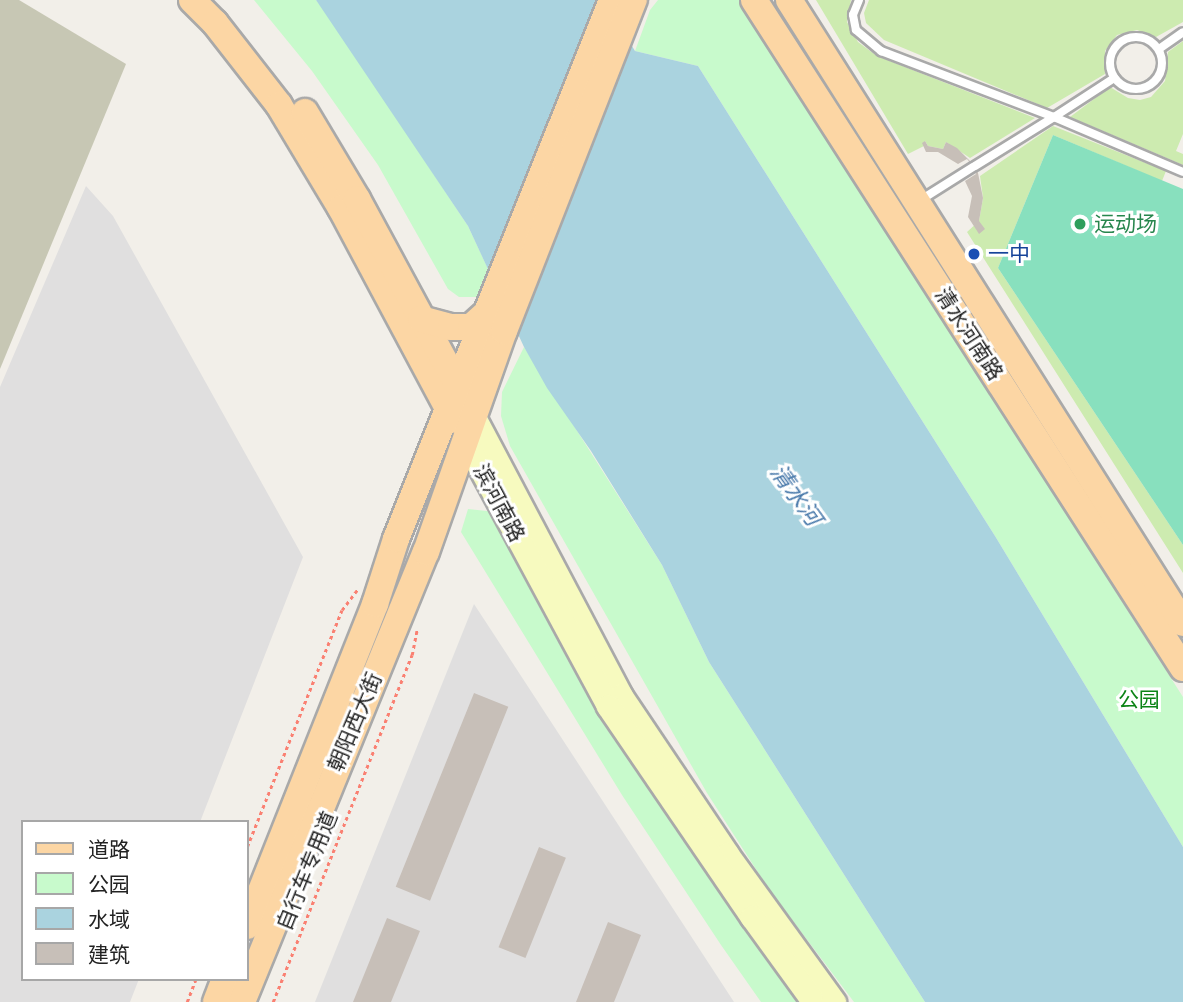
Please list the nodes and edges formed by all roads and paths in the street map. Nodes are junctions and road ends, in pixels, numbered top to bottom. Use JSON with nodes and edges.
{"nodes":[{"id":1,"x":192,"y":0,"type":"edge"},
{"id":2,"x":215,"y":0,"type":"edge"},
{"id":3,"x":754,"y":0,"type":"edge"},
{"id":4,"x":789,"y":0,"type":"edge"},
{"id":5,"x":859,"y":0,"type":"edge"},
{"id":6,"x":626,"y":2,"type":"edge"},
{"id":7,"x":1183,"y":32,"type":"edge"},
{"id":8,"x":1159,"y":49,"type":"junction"},
{"id":9,"x":1114,"y":78,"type":"junction"},
{"id":10,"x":1054,"y":117,"type":"junction"},
{"id":11,"x":1183,"y":172,"type":"edge"},
{"id":12,"x":916,"y":202,"type":"junction"},
{"id":13,"x":421,"y":319,"type":"junction"},
{"id":14,"x":497,"y":321,"type":"junction"},
{"id":15,"x":462,"y":414,"type":"junction"},
{"id":16,"x":365,"y":579,"type":"dead end"},
{"id":17,"x":418,"y":621,"type":"dead end"},
{"id":18,"x":1183,"y":623,"type":"edge"},
{"id":19,"x":1183,"y":668,"type":"edge"},
{"id":20,"x":248,"y":844,"type":"edge"},
{"id":21,"x":248,"y":923,"type":"edge"},
{"id":22,"x":194,"y":981,"type":"edge"},
{"id":23,"x":224,"y":981,"type":"edge"},
{"id":24,"x":187,"y":1002,"type":"edge"},
{"id":25,"x":216,"y":1002,"type":"edge"},
{"id":26,"x":242,"y":1002,"type":"edge"},
{"id":27,"x":273,"y":1002,"type":"edge"},
{"id":28,"x":814,"y":1002,"type":"edge"},
{"id":29,"x":834,"y":1002,"type":"edge"}],
"edges":[{"from":1,"to":15,"type":"main road","name":"滨河南路"},
{"from":2,"to":13,"type":"main road","name":"滨河南路"},
{"from":3,"to":19,"type":"main road","name":"清水河南路"},
{"from":4,"to":12,"type":"main road","name":"清水河南路"},
{"from":5,"to":10,"type":"lane"},
{"from":6,"to":14,"type":"main road"},
{"from":7,"to":8,"type":"lane"},
{"from":8,"to":9,"type":"lane"},
{"from":8,"to":9,"type":"lane"},
{"from":9,"to":10,"type":"lane"},
{"from":10,"to":11,"type":"lane"},
{"from":10,"to":12,"type":"lane"},
{"from":12,"to":18,"type":"main road","name":"清水河南路"},
{"from":13,"to":14,"type":"main road"},
{"from":13,"to":15,"type":"main road","name":"滨河南路"},
{"from":14,"to":15,"type":"main road"},
{"from":15,"to":21,"type":"main road","name":"朝阳西大街"},
{"from":15,"to":26,"type":"main road","name":"朝阳西大街"},
{"from":15,"to":28,"type":"main road","name":"滨河南路"},
{"from":15,"to":29,"type":"main road","name":"滨河南路"},
{"from":16,"to":20,"type":"path"},
{"from":17,"to":27,"type":"path","name":"自行车专用道"},
{"from":22,"to":24,"type":"path"},
{"from":23,"to":25,"type":"main road"}]}
